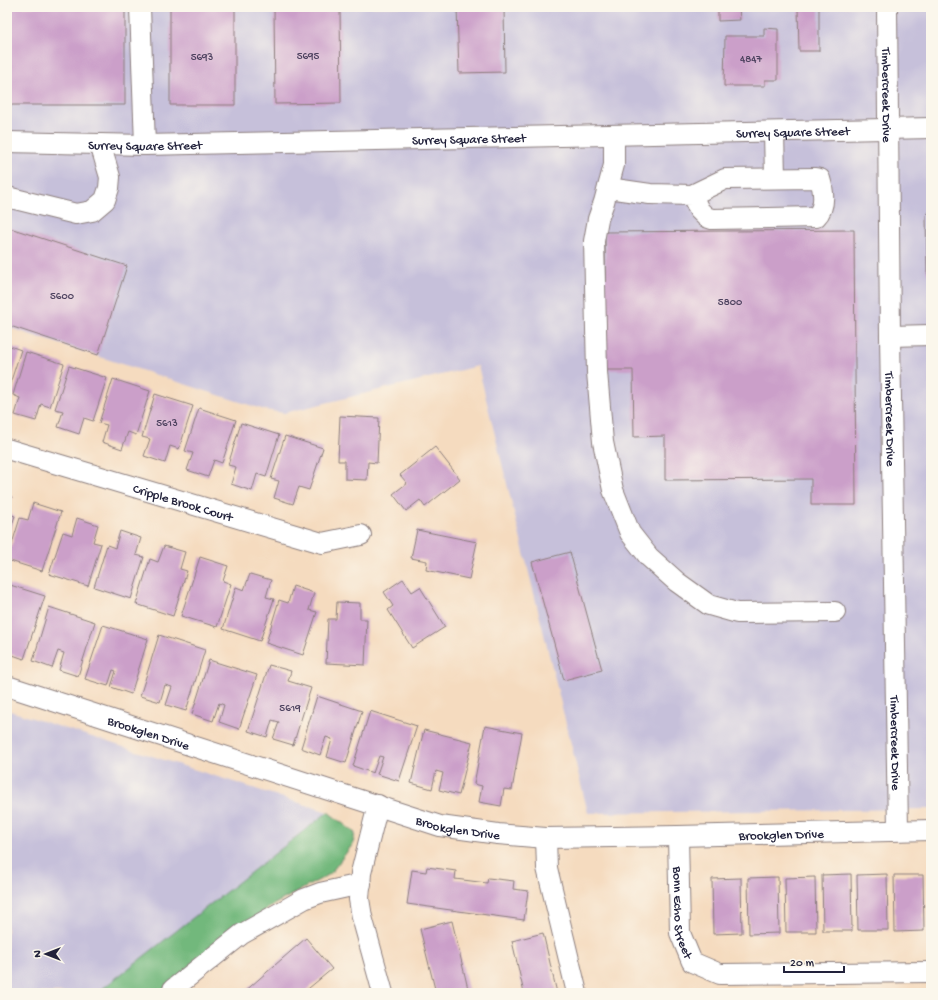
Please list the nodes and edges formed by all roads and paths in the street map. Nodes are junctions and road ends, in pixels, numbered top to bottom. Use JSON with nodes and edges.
{"nodes":[{"id":1,"x":140,"y":7,"type":"edge"},
{"id":2,"x":887,"y":7,"type":"edge"},
{"id":3,"x":931,"y":128,"type":"edge"},
{"id":4,"x":889,"y":129,"type":"junction"},
{"id":5,"x":774,"y":132,"type":"junction"},
{"id":6,"x":614,"y":135,"type":"junction"},
{"id":7,"x":7,"y":142,"type":"edge"},
{"id":8,"x":100,"y":144,"type":"junction"},
{"id":9,"x":145,"y":145,"type":"junction"},
{"id":10,"x":775,"y":178,"type":"junction"},
{"id":11,"x":608,"y":188,"type":"junction"},
{"id":12,"x":692,"y":195,"type":"junction"},
{"id":13,"x":7,"y":197,"type":"edge"},
{"id":14,"x":890,"y":336,"type":"junction"},
{"id":15,"x":931,"y":336,"type":"edge"},
{"id":16,"x":7,"y":449,"type":"edge"},
{"id":17,"x":361,"y":535,"type":"dead end"},
{"id":18,"x":835,"y":612,"type":"dead end"},
{"id":19,"x":7,"y":686,"type":"edge"},
{"id":20,"x":378,"y":805,"type":"junction"},
{"id":21,"x":898,"y":830,"type":"junction"},
{"id":22,"x":931,"y":830,"type":"edge"},
{"id":23,"x":678,"y":836,"type":"junction"},
{"id":24,"x":546,"y":838,"type":"junction"},
{"id":25,"x":360,"y":884,"type":"junction"},
{"id":26,"x":931,"y":972,"type":"edge"},
{"id":27,"x":172,"y":989,"type":"dead end"},
{"id":28,"x":383,"y":993,"type":"edge"},
{"id":29,"x":577,"y":993,"type":"edge"}],
"edges":[{"from":1,"to":9,"type":"street"},
{"from":2,"to":4,"type":"street","name":"Timbercreek Drive"},
{"from":3,"to":4,"type":"street","name":"Surrey Square Street"},
{"from":4,"to":5,"type":"street","name":"Surrey Square Street"},
{"from":4,"to":14,"type":"street","name":"Timbercreek Drive"},
{"from":5,"to":6,"type":"street","name":"Surrey Square Street"},
{"from":5,"to":10,"type":"street"},
{"from":6,"to":9,"type":"street","name":"Surrey Square Street"},
{"from":6,"to":11,"type":"street"},
{"from":7,"to":8,"type":"street","name":"Surrey Square Street"},
{"from":8,"to":9,"type":"street","name":"Surrey Square Street"},
{"from":8,"to":13,"type":"street"},
{"from":10,"to":12,"type":"street"},
{"from":10,"to":12,"type":"street"},
{"from":11,"to":12,"type":"street"},
{"from":11,"to":18,"type":"street"},
{"from":14,"to":15,"type":"street"},
{"from":14,"to":21,"type":"street","name":"Timbercreek Drive"},
{"from":16,"to":17,"type":"street","name":"Cripple Brook Court"},
{"from":19,"to":20,"type":"street","name":"Brookglen Drive"},
{"from":20,"to":24,"type":"street","name":"Brookglen Drive"},
{"from":20,"to":25,"type":"street"},
{"from":21,"to":22,"type":"street","name":"Brookglen Drive"},
{"from":21,"to":23,"type":"street","name":"Brookglen Drive"},
{"from":23,"to":24,"type":"street","name":"Brookglen Drive"},
{"from":23,"to":26,"type":"street","name":"Bonn Echo Street"},
{"from":24,"to":29,"type":"street"},
{"from":25,"to":27,"type":"street"},
{"from":25,"to":28,"type":"street"}]}
